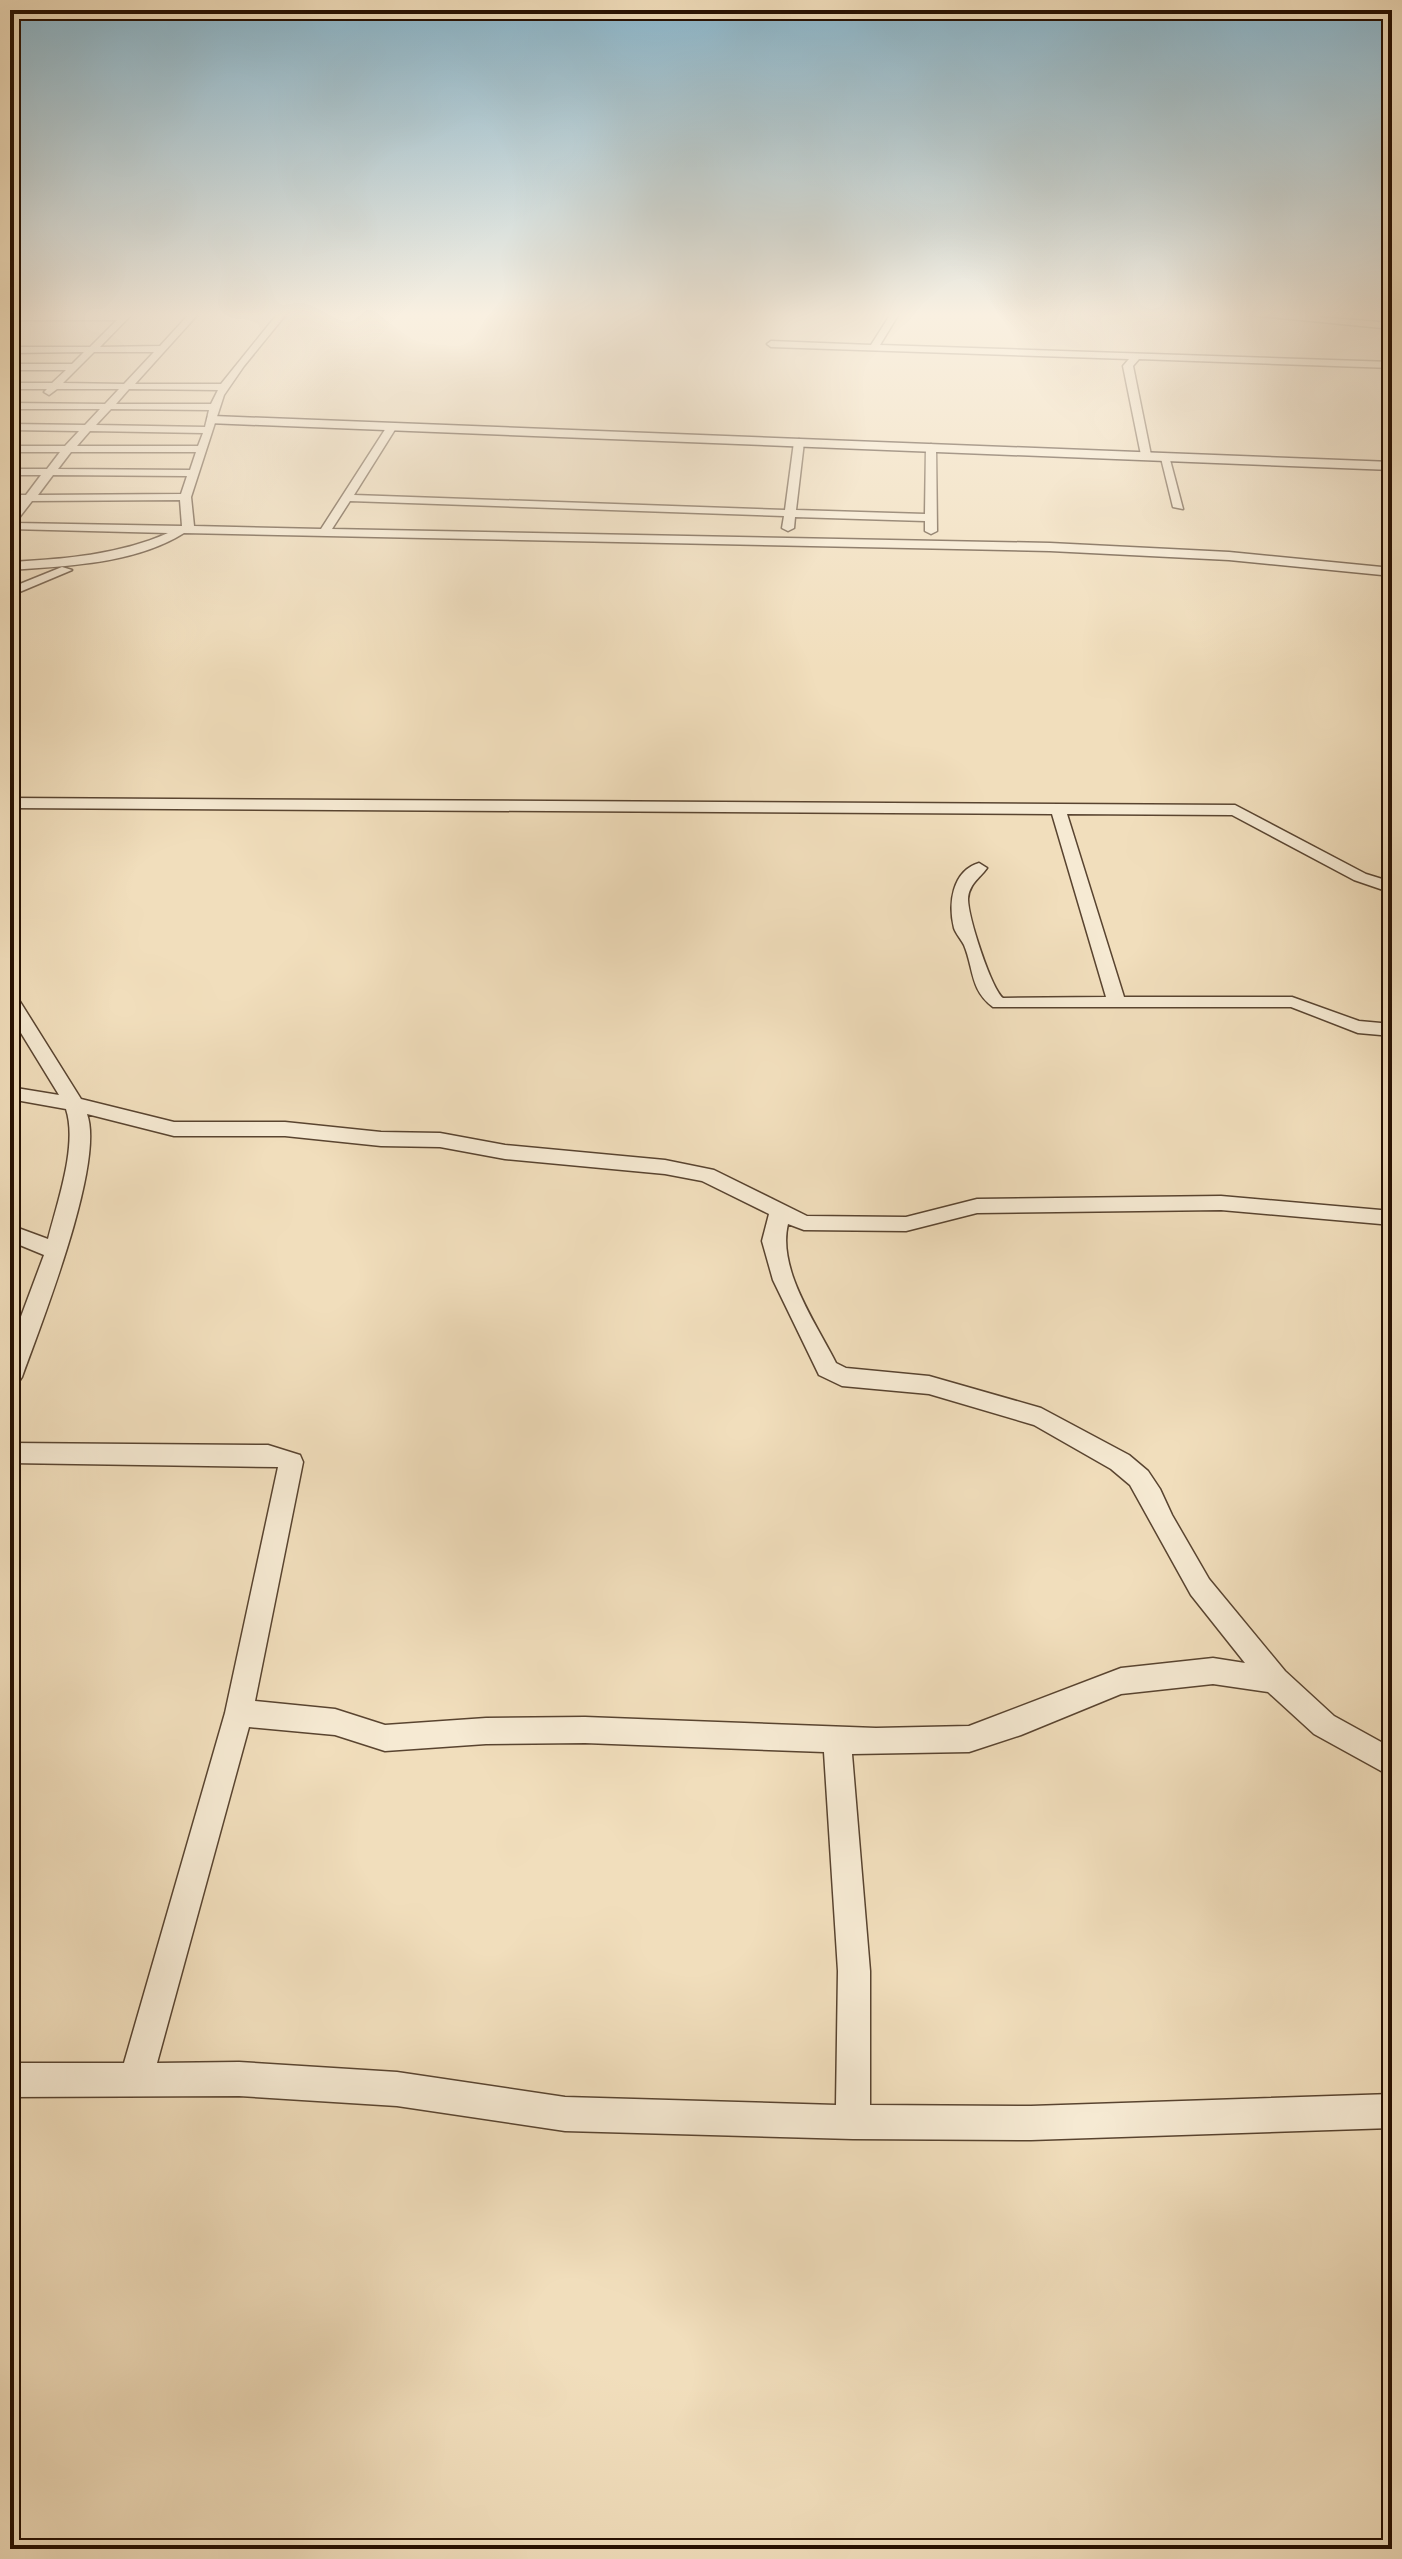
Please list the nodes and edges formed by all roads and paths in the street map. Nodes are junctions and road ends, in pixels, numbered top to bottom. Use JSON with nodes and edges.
{"nodes":[{"id":1,"x":84,"y":431,"type":"edge"},
{"id":2,"x":208,"y":431,"type":"edge"},
{"id":3,"x":389,"y":431,"type":"edge"},
{"id":4,"x":491,"y":431,"type":"edge"},
{"id":5,"x":1141,"y":431,"type":"edge"},
{"id":6,"x":799,"y":442,"type":"junction"},
{"id":7,"x":931,"y":447,"type":"junction"},
{"id":8,"x":15,"y":449,"type":"edge"},
{"id":9,"x":68,"y":449,"type":"junction"},
{"id":10,"x":202,"y":449,"type":"junction"},
{"id":11,"x":1146,"y":455,"type":"junction"},
{"id":12,"x":1164,"y":456,"type":"junction"},
{"id":13,"x":10,"y":458,"type":"edge"},
{"id":14,"x":1392,"y":466,"type":"edge"},
{"id":15,"x":10,"y":472,"type":"edge"},
{"id":16,"x":49,"y":473,"type":"junction"},
{"id":17,"x":192,"y":473,"type":"junction"},
{"id":18,"x":185,"y":497,"type":"junction"},
{"id":19,"x":10,"y":498,"type":"edge"},
{"id":20,"x":30,"y":498,"type":"junction"},
{"id":21,"x":346,"y":498,"type":"junction"},
{"id":22,"x":1179,"y":507,"type":"dead end"},
{"id":23,"x":790,"y":513,"type":"junction"},
{"id":24,"x":931,"y":518,"type":"junction"},
{"id":25,"x":10,"y":524,"type":"edge"},
{"id":26,"x":188,"y":528,"type":"junction"},
{"id":27,"x":325,"y":531,"type":"junction"},
{"id":28,"x":786,"y":541,"type":"junction"},
{"id":29,"x":931,"y":545,"type":"junction"},
{"id":30,"x":97,"y":558,"type":"junction"},
{"id":31,"x":10,"y":566,"type":"edge"},
{"id":32,"x":1392,"y":572,"type":"edge"},
{"id":33,"x":11,"y":593,"type":"edge"},
{"id":34,"x":10,"y":803,"type":"edge"},
{"id":35,"x":1058,"y":809,"type":"junction"},
{"id":36,"x":979,"y":868,"type":"dead end"},
{"id":37,"x":1392,"y":888,"type":"edge"},
{"id":38,"x":10,"y":1000,"type":"edge"},
{"id":39,"x":1117,"y":1003,"type":"junction"},
{"id":40,"x":1392,"y":1030,"type":"edge"},
{"id":41,"x":10,"y":1093,"type":"edge"},
{"id":42,"x":74,"y":1104,"type":"junction"},
{"id":43,"x":780,"y":1212,"type":"junction"},
{"id":44,"x":1392,"y":1218,"type":"edge"},
{"id":45,"x":10,"y":1233,"type":"edge"},
{"id":46,"x":56,"y":1251,"type":"junction"},
{"id":47,"x":10,"y":1377,"type":"edge"},
{"id":48,"x":10,"y":1453,"type":"edge"},
{"id":49,"x":1275,"y":1680,"type":"junction"},
{"id":50,"x":239,"y":1713,"type":"junction"},
{"id":51,"x":837,"y":1740,"type":"junction"},
{"id":52,"x":1392,"y":1763,"type":"edge"},
{"id":53,"x":10,"y":2080,"type":"edge"},
{"id":54,"x":136,"y":2080,"type":"junction"},
{"id":55,"x":1392,"y":2111,"type":"edge"},
{"id":56,"x":853,"y":2122,"type":"junction"}],
"edges":[{"from":1,"to":9,"type":"street"},
{"from":2,"to":10,"type":"street"},
{"from":3,"to":21,"type":"street"},
{"from":4,"to":6,"type":"street"},
{"from":5,"to":11,"type":"street"},
{"from":6,"to":7,"type":"street"},
{"from":6,"to":23,"type":"street"},
{"from":7,"to":11,"type":"street"},
{"from":7,"to":24,"type":"street"},
{"from":8,"to":9,"type":"street"},
{"from":8,"to":13,"type":"street"},
{"from":9,"to":10,"type":"street"},
{"from":9,"to":16,"type":"street"},
{"from":10,"to":17,"type":"street"},
{"from":11,"to":12,"type":"street"},
{"from":12,"to":14,"type":"street"},
{"from":12,"to":22,"type":"street"},
{"from":15,"to":16,"type":"street"},
{"from":16,"to":17,"type":"street"},
{"from":16,"to":20,"type":"street"},
{"from":17,"to":18,"type":"street"},
{"from":18,"to":20,"type":"street"},
{"from":18,"to":26,"type":"street"},
{"from":19,"to":20,"type":"street"},
{"from":20,"to":25,"type":"street"},
{"from":21,"to":23,"type":"street"},
{"from":21,"to":27,"type":"street"},
{"from":23,"to":24,"type":"street"},
{"from":23,"to":28,"type":"street"},
{"from":24,"to":29,"type":"street"},
{"from":25,"to":26,"type":"street"},
{"from":26,"to":27,"type":"street"},
{"from":26,"to":30,"type":"street"},
{"from":27,"to":28,"type":"street"},
{"from":28,"to":29,"type":"street"},
{"from":29,"to":32,"type":"street"},
{"from":30,"to":31,"type":"street"},
{"from":30,"to":33,"type":"street"},
{"from":34,"to":35,"type":"street"},
{"from":35,"to":37,"type":"street"},
{"from":35,"to":39,"type":"street"},
{"from":36,"to":39,"type":"street"},
{"from":38,"to":42,"type":"street"},
{"from":39,"to":40,"type":"street"},
{"from":41,"to":42,"type":"street"},
{"from":42,"to":43,"type":"street"},
{"from":42,"to":46,"type":"street"},
{"from":43,"to":44,"type":"street"},
{"from":43,"to":49,"type":"street"},
{"from":45,"to":46,"type":"street"},
{"from":46,"to":47,"type":"street"},
{"from":48,"to":50,"type":"street"},
{"from":49,"to":51,"type":"street"},
{"from":49,"to":52,"type":"street"},
{"from":50,"to":51,"type":"street"},
{"from":50,"to":54,"type":"street"},
{"from":51,"to":56,"type":"street"},
{"from":53,"to":54,"type":"street"},
{"from":54,"to":56,"type":"street"},
{"from":55,"to":56,"type":"street"}]}
